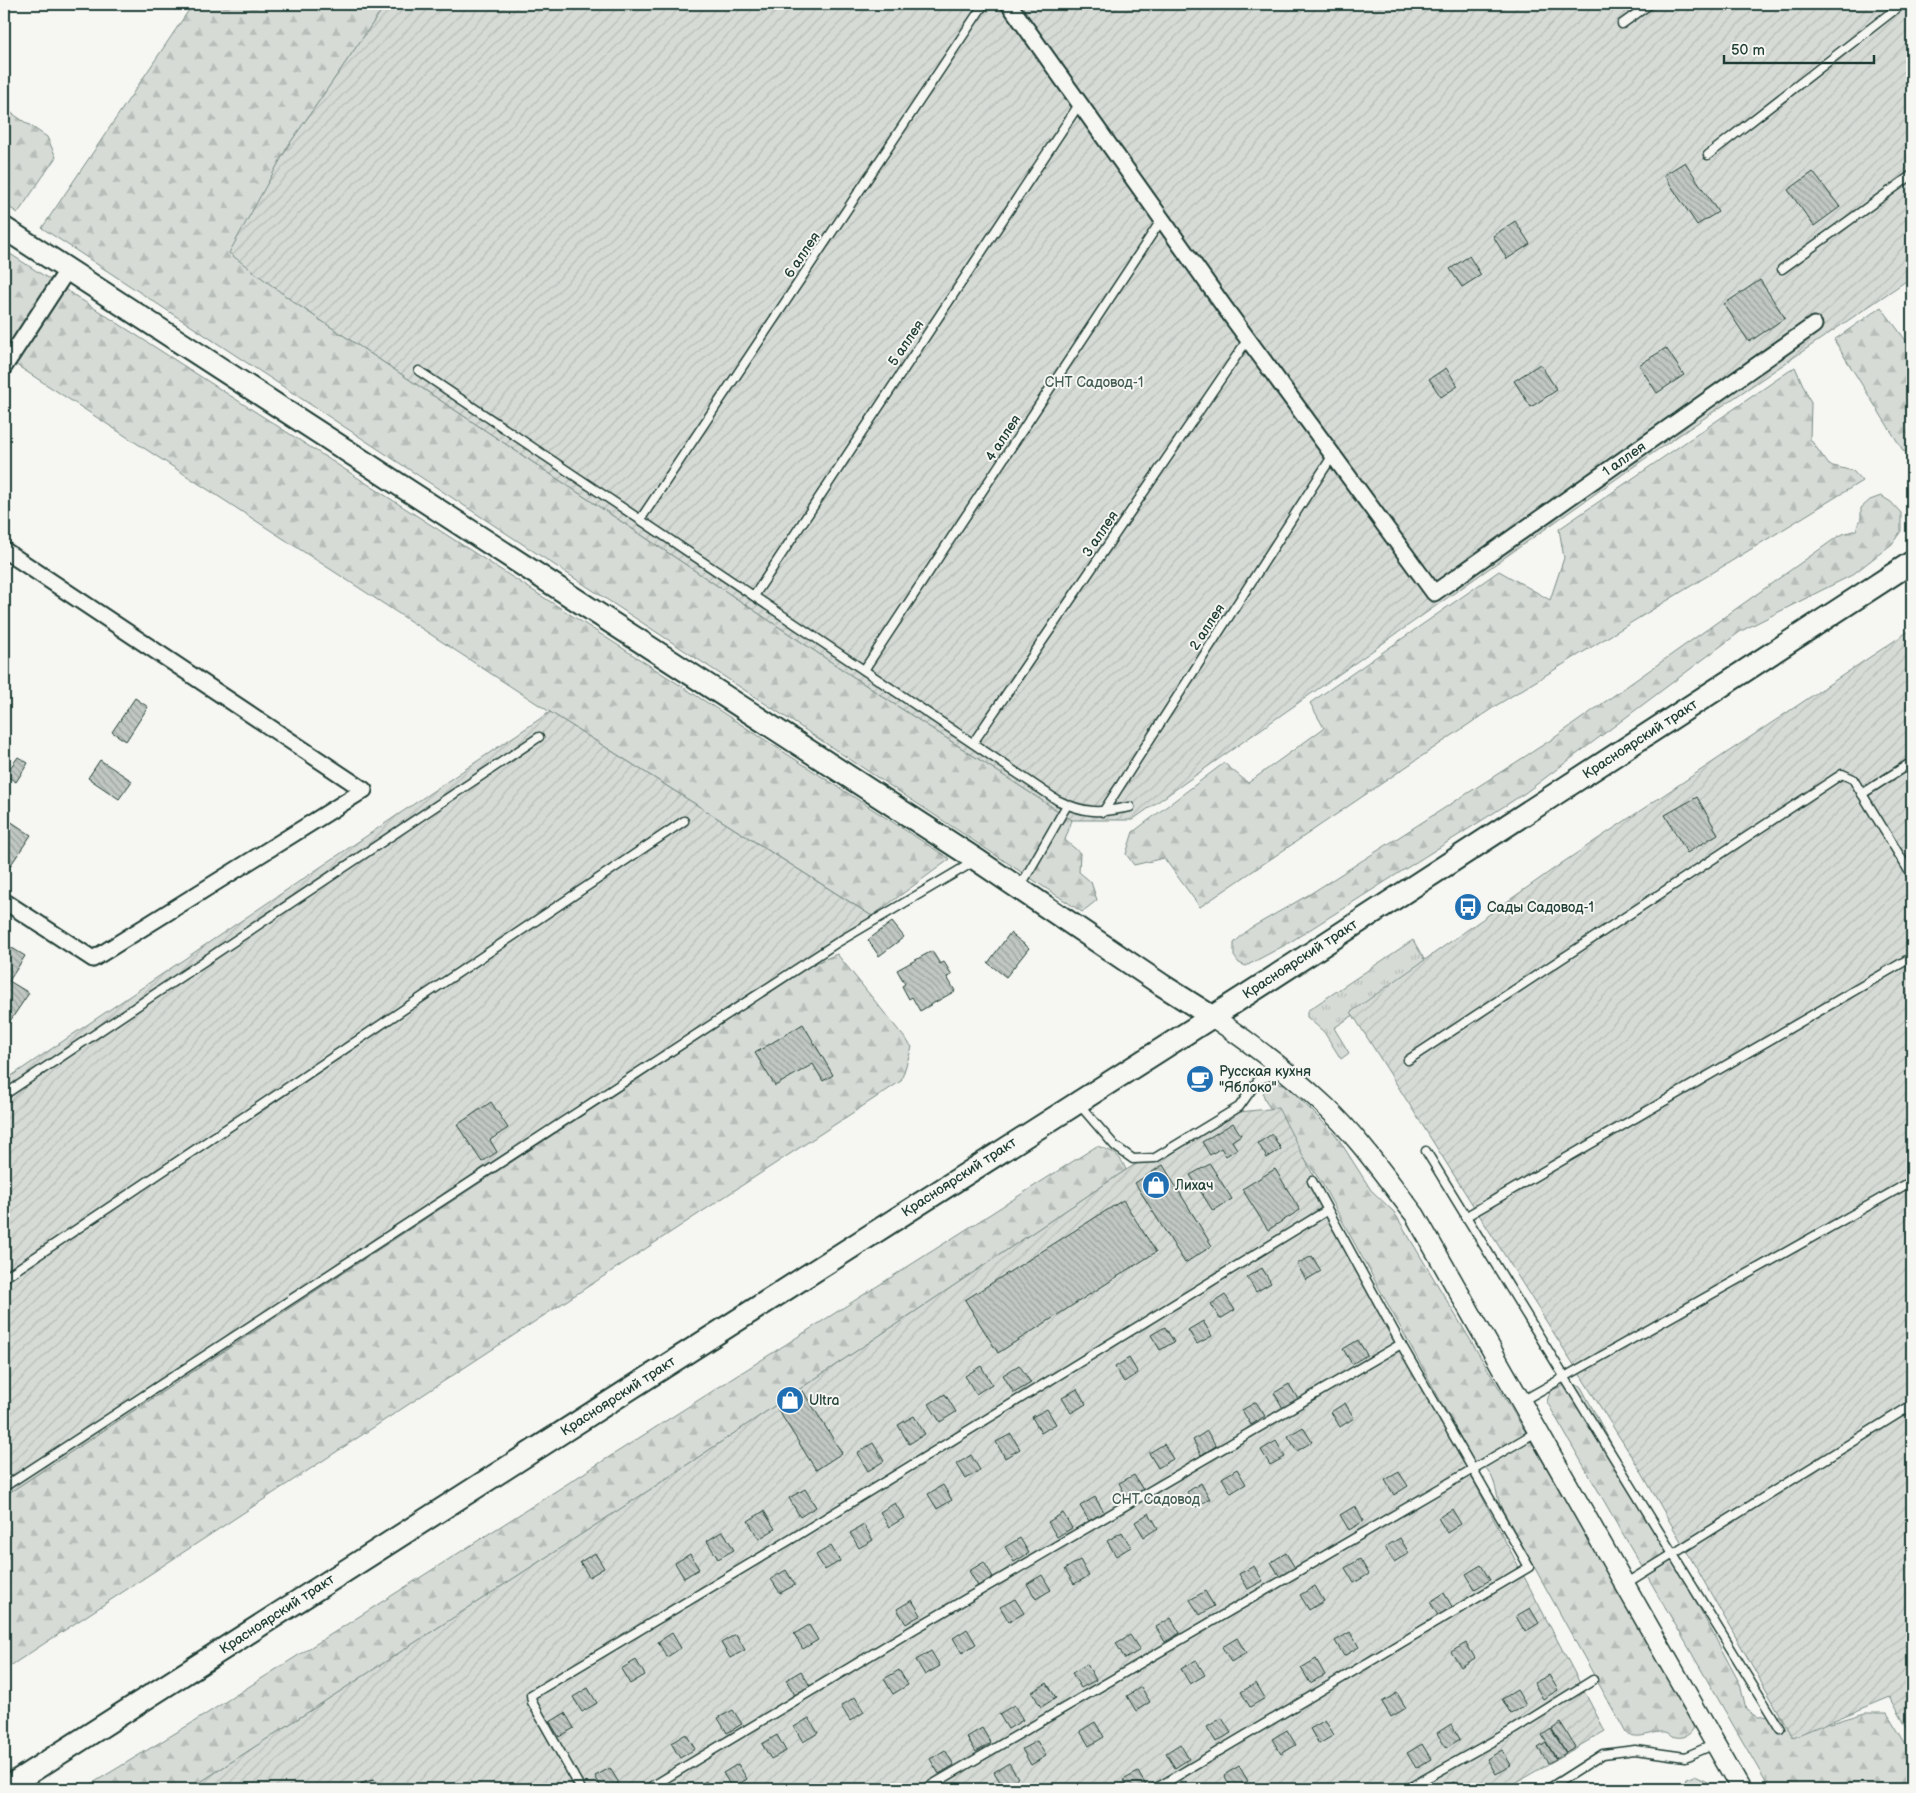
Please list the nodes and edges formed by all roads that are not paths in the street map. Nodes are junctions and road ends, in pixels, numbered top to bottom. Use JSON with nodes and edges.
{"nodes":[{"id":1,"x":984,"y":4,"type":"edge"},
{"id":2,"x":1008,"y":4,"type":"edge"},
{"id":3,"x":1650,"y":4,"type":"edge"},
{"id":4,"x":1902,"y":4,"type":"edge"},
{"id":5,"x":1622,"y":24,"type":"dead end"},
{"id":6,"x":1080,"y":103,"type":"junction"},
{"id":7,"x":1708,"y":155,"type":"dead end"},
{"id":8,"x":1912,"y":175,"type":"edge"},
{"id":9,"x":1162,"y":219,"type":"junction"},
{"id":10,"x":4,"y":228,"type":"edge"},
{"id":11,"x":68,"y":269,"type":"junction"},
{"id":12,"x":1782,"y":269,"type":"dead end"},
{"id":13,"x":1814,"y":325,"type":"dead end"},
{"id":14,"x":1248,"y":339,"type":"junction"},
{"id":15,"x":4,"y":368,"type":"edge"},
{"id":16,"x":419,"y":371,"type":"dead end"},
{"id":17,"x":1333,"y":455,"type":"junction"},
{"id":18,"x":640,"y":520,"type":"junction"},
{"id":19,"x":4,"y":550,"type":"edge"},
{"id":20,"x":1912,"y":562,"type":"edge"},
{"id":21,"x":754,"y":596,"type":"junction"},
{"id":22,"x":864,"y":670,"type":"junction"},
{"id":23,"x":539,"y":737,"type":"dead end"},
{"id":24,"x":973,"y":743,"type":"junction"},
{"id":25,"x":1912,"y":762,"type":"edge"},
{"id":26,"x":1862,"y":794,"type":"junction"},
{"id":27,"x":1067,"y":805,"type":"junction"},
{"id":28,"x":1130,"y":807,"type":"dead end"},
{"id":29,"x":1103,"y":812,"type":"junction"},
{"id":30,"x":684,"y":821,"type":"dead end"},
{"id":31,"x":977,"y":860,"type":"junction"},
{"id":32,"x":1912,"y":876,"type":"edge"},
{"id":33,"x":1019,"y":889,"type":"junction"},
{"id":34,"x":4,"y":901,"type":"edge"},
{"id":35,"x":1912,"y":957,"type":"edge"},
{"id":36,"x":1211,"y":1016,"type":"junction"},
{"id":37,"x":1408,"y":1060,"type":"dead end"},
{"id":38,"x":1286,"y":1073,"type":"junction"},
{"id":39,"x":4,"y":1095,"type":"edge"},
{"id":40,"x":1077,"y":1102,"type":"junction"},
{"id":41,"x":1426,"y":1151,"type":"dead end"},
{"id":42,"x":1312,"y":1181,"type":"dead end"},
{"id":43,"x":1912,"y":1181,"type":"edge"},
{"id":44,"x":1326,"y":1211,"type":"junction"},
{"id":45,"x":1464,"y":1217,"type":"junction"},
{"id":46,"x":4,"y":1278,"type":"edge"},
{"id":47,"x":1401,"y":1344,"type":"junction"},
{"id":48,"x":1564,"y":1378,"type":"junction"},
{"id":49,"x":1522,"y":1401,"type":"junction"},
{"id":50,"x":1912,"y":1405,"type":"edge"},
{"id":51,"x":1539,"y":1430,"type":"junction"},
{"id":52,"x":1472,"y":1468,"type":"junction"},
{"id":53,"x":4,"y":1487,"type":"edge"},
{"id":54,"x":1672,"y":1554,"type":"junction"},
{"id":55,"x":1625,"y":1584,"type":"junction"},
{"id":56,"x":1593,"y":1680,"type":"dead end"},
{"id":57,"x":1780,"y":1729,"type":"dead end"},
{"id":58,"x":1715,"y":1744,"type":"junction"},
{"id":59,"x":4,"y":1789,"type":"edge"},
{"id":60,"x":360,"y":1789,"type":"edge"},
{"id":61,"x":379,"y":1789,"type":"edge"},
{"id":62,"x":581,"y":1789,"type":"edge"},
{"id":63,"x":648,"y":1789,"type":"edge"},
{"id":64,"x":925,"y":1789,"type":"edge"},
{"id":65,"x":1155,"y":1789,"type":"edge"},
{"id":66,"x":1407,"y":1789,"type":"edge"},
{"id":67,"x":1548,"y":1789,"type":"edge"},
{"id":68,"x":1741,"y":1789,"type":"edge"}],
"edges":[{"from":1,"to":18,"type":"lane","name":"6 аллея"},
{"from":2,"to":6,"type":"street"},
{"from":3,"to":5,"type":"lane"},
{"from":4,"to":7,"type":"lane"},
{"from":6,"to":9,"type":"street"},
{"from":6,"to":21,"type":"lane","name":"5 аллея"},
{"from":8,"to":12,"type":"lane"},
{"from":9,"to":14,"type":"street"},
{"from":9,"to":22,"type":"lane","name":"4 аллея"},
{"from":10,"to":11,"type":"main road"},
{"from":11,"to":15,"type":"street"},
{"from":11,"to":31,"type":"main road"},
{"from":13,"to":17,"type":"street","name":"1 аллея"},
{"from":14,"to":17,"type":"street"},
{"from":14,"to":24,"type":"lane","name":"3 аллея"},
{"from":16,"to":18,"type":"lane"},
{"from":17,"to":29,"type":"lane","name":"2 аллея"},
{"from":18,"to":21,"type":"lane"},
{"from":19,"to":34,"type":"street"},
{"from":20,"to":36,"type":"main road","name":"Красноярский тракт"},
{"from":21,"to":22,"type":"lane"},
{"from":22,"to":24,"type":"lane"},
{"from":23,"to":39,"type":"lane"},
{"from":24,"to":27,"type":"lane"},
{"from":25,"to":26,"type":"lane"},
{"from":26,"to":32,"type":"lane"},
{"from":26,"to":37,"type":"lane"},
{"from":27,"to":29,"type":"lane"},
{"from":27,"to":33,"type":"lane"},
{"from":28,"to":29,"type":"lane"},
{"from":30,"to":46,"type":"lane"},
{"from":31,"to":33,"type":"main road"},
{"from":31,"to":53,"type":"lane"},
{"from":33,"to":36,"type":"main road"},
{"from":35,"to":45,"type":"lane"},
{"from":36,"to":38,"type":"street"},
{"from":36,"to":40,"type":"main road","name":"Красноярский тракт"},
{"from":38,"to":40,"type":"lane"},
{"from":38,"to":49,"type":"street"},
{"from":40,"to":59,"type":"main road","name":"Красноярский тракт"},
{"from":41,"to":45,"type":"lane"},
{"from":42,"to":44,"type":"lane"},
{"from":43,"to":48,"type":"lane"},
{"from":44,"to":47,"type":"lane"},
{"from":44,"to":62,"type":"lane"},
{"from":45,"to":48,"type":"lane"},
{"from":47,"to":52,"type":"lane"},
{"from":47,"to":63,"type":"lane"},
{"from":48,"to":49,"type":"lane"},
{"from":48,"to":54,"type":"lane"},
{"from":49,"to":51,"type":"street"},
{"from":50,"to":54,"type":"lane"},
{"from":51,"to":52,"type":"lane"},
{"from":51,"to":55,"type":"street"},
{"from":52,"to":64,"type":"lane"},
{"from":52,"to":65,"type":"lane"},
{"from":54,"to":55,"type":"lane"},
{"from":54,"to":57,"type":"lane"},
{"from":55,"to":58,"type":"street"},
{"from":56,"to":66,"type":"lane"},
{"from":58,"to":67,"type":"lane"},
{"from":58,"to":68,"type":"street"},
{"from":60,"to":61,"type":"lane"}]}
